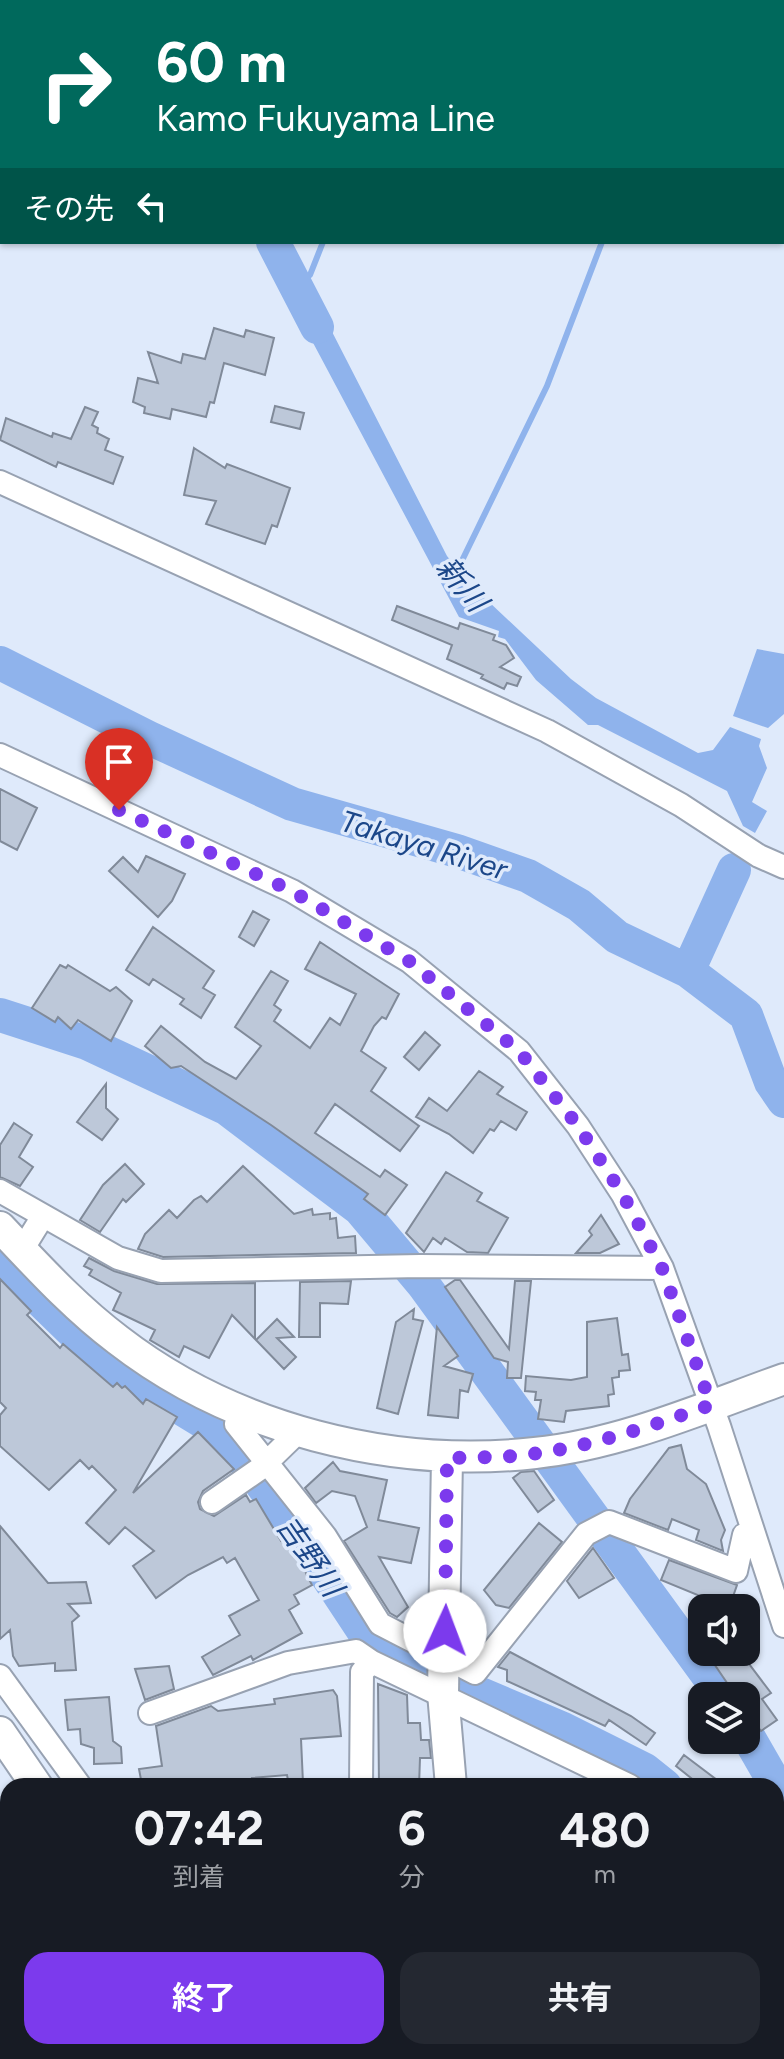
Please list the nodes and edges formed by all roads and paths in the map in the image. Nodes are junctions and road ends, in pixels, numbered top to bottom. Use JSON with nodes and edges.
{"nodes":[{"id":1,"x":0,"y":482,"type":"edge"},
{"id":2,"x":0,"y":755,"type":"edge"},
{"id":3,"x":784,"y":867,"type":"edge"},
{"id":4,"x":0,"y":1191,"type":"edge"},
{"id":5,"x":43,"y":1216,"type":"junction"},
{"id":6,"x":0,"y":1227,"type":"edge"},
{"id":7,"x":22,"y":1250,"type":"junction"},
{"id":8,"x":662,"y":1268,"type":"junction"},
{"id":9,"x":784,"y":1379,"type":"edge"},
{"id":10,"x":711,"y":1405,"type":"junction"},
{"id":11,"x":241,"y":1411,"type":"junction"},
{"id":12,"x":298,"y":1432,"type":"junction"},
{"id":13,"x":447,"y":1458,"type":"junction"},
{"id":14,"x":258,"y":1471,"type":"junction"},
{"id":15,"x":212,"y":1502,"type":"dead end"},
{"id":16,"x":752,"y":1534,"type":"junction"},
{"id":17,"x":784,"y":1626,"type":"edge"},
{"id":18,"x":444,"y":1659,"type":"junction"},
{"id":19,"x":372,"y":1662,"type":"junction"},
{"id":20,"x":0,"y":1676,"type":"edge"},
{"id":21,"x":443,"y":1693,"type":"junction"},
{"id":22,"x":150,"y":1713,"type":"dead end"},
{"id":23,"x":0,"y":1732,"type":"edge"},
{"id":24,"x":32,"y":1778,"type":"edge"},
{"id":25,"x":74,"y":1778,"type":"edge"},
{"id":26,"x":361,"y":1778,"type":"edge"},
{"id":27,"x":450,"y":1778,"type":"edge"},
{"id":28,"x":614,"y":1778,"type":"edge"}],
"edges":[{"from":1,"to":3,"type":"street"},
{"from":2,"to":8,"type":"street"},
{"from":4,"to":5,"type":"street"},
{"from":5,"to":7,"type":"street"},
{"from":5,"to":8,"type":"street"},
{"from":6,"to":7,"type":"main road"},
{"from":7,"to":11,"type":"main road"},
{"from":8,"to":10,"type":"street"},
{"from":9,"to":10,"type":"main road"},
{"from":10,"to":13,"type":"main road"},
{"from":10,"to":16,"type":"street"},
{"from":11,"to":12,"type":"main road"},
{"from":11,"to":14,"type":"street"},
{"from":12,"to":13,"type":"main road"},
{"from":12,"to":14,"type":"street"},
{"from":13,"to":18,"type":"main road"},
{"from":14,"to":15,"type":"street"},
{"from":14,"to":18,"type":"street"},
{"from":16,"to":17,"type":"street"},
{"from":16,"to":18,"type":"street"},
{"from":18,"to":21,"type":"main road"},
{"from":19,"to":21,"type":"street"},
{"from":19,"to":22,"type":"street"},
{"from":19,"to":26,"type":"street"},
{"from":20,"to":25,"type":"street"},
{"from":21,"to":27,"type":"main road"},
{"from":21,"to":28,"type":"street"},
{"from":23,"to":24,"type":"main road"}]}
